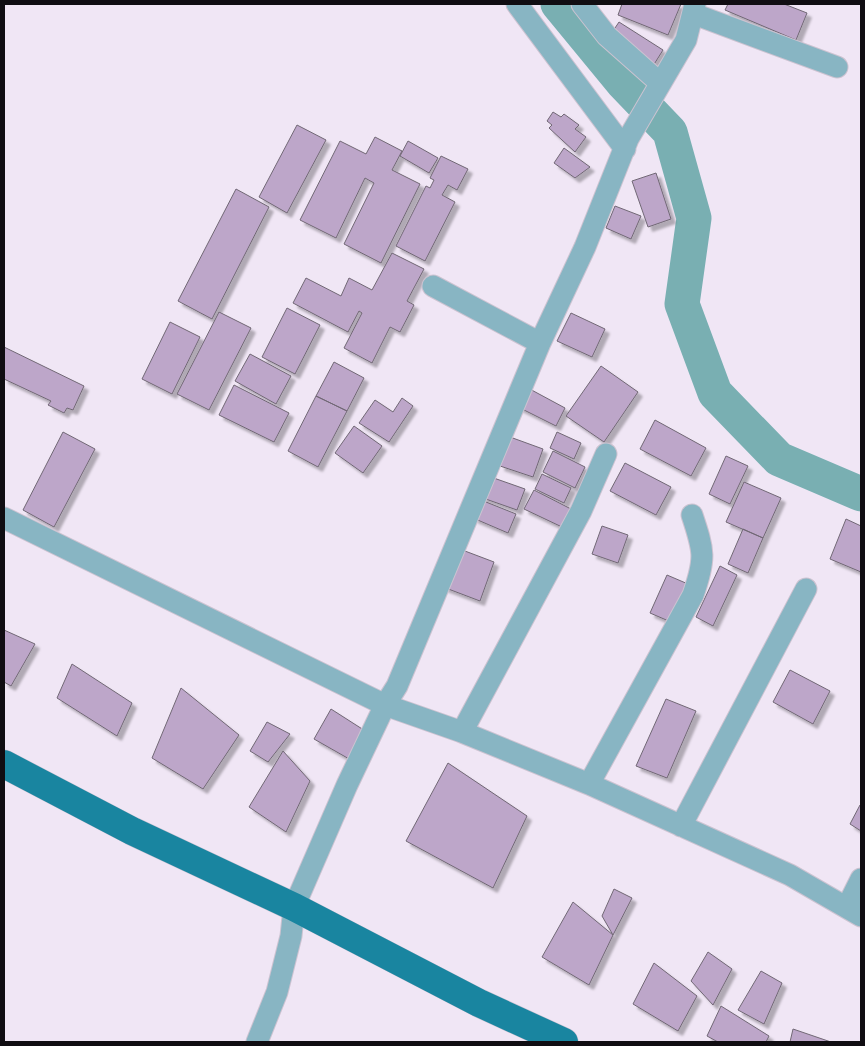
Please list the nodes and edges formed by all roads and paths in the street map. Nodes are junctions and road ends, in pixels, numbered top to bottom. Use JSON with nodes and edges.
{"nodes":[{"id":1,"x":517,"y":4,"type":"edge"},
{"id":2,"x":582,"y":4,"type":"edge"},
{"id":3,"x":694,"y":9,"type":"edge"},
{"id":4,"x":837,"y":67,"type":"dead end"},
{"id":5,"x":657,"y":88,"type":"junction"},
{"id":6,"x":627,"y":144,"type":"junction"},
{"id":7,"x":433,"y":286,"type":"dead end"},
{"id":8,"x":540,"y":342,"type":"junction"},
{"id":9,"x":606,"y":454,"type":"dead end"},
{"id":10,"x":692,"y":516,"type":"dead end"},
{"id":11,"x":4,"y":518,"type":"edge"},
{"id":12,"x":806,"y":589,"type":"dead end"},
{"id":13,"x":385,"y":705,"type":"junction"},
{"id":14,"x":462,"y":732,"type":"junction"},
{"id":15,"x":4,"y":764,"type":"edge"},
{"id":16,"x":589,"y":784,"type":"junction"},
{"id":17,"x":682,"y":826,"type":"junction"},
{"id":18,"x":861,"y":879,"type":"edge"},
{"id":19,"x":294,"y":907,"type":"junction"},
{"id":20,"x":854,"y":911,"type":"edge"},
{"id":21,"x":257,"y":1042,"type":"edge"},
{"id":22,"x":564,"y":1042,"type":"edge"}],
"edges":[{"from":1,"to":6,"type":"street"},
{"from":2,"to":5,"type":"street"},
{"from":3,"to":4,"type":"street"},
{"from":3,"to":5,"type":"street"},
{"from":5,"to":6,"type":"street"},
{"from":6,"to":8,"type":"street"},
{"from":7,"to":8,"type":"street"},
{"from":8,"to":13,"type":"street"},
{"from":9,"to":14,"type":"street"},
{"from":10,"to":16,"type":"street"},
{"from":11,"to":13,"type":"street"},
{"from":12,"to":17,"type":"street"},
{"from":13,"to":14,"type":"street"},
{"from":13,"to":19,"type":"street"},
{"from":14,"to":16,"type":"street"},
{"from":15,"to":19,"type":"main road"},
{"from":16,"to":17,"type":"street"},
{"from":17,"to":20,"type":"street"},
{"from":18,"to":20,"type":"street"},
{"from":19,"to":21,"type":"street"},
{"from":19,"to":22,"type":"main road"}]}
